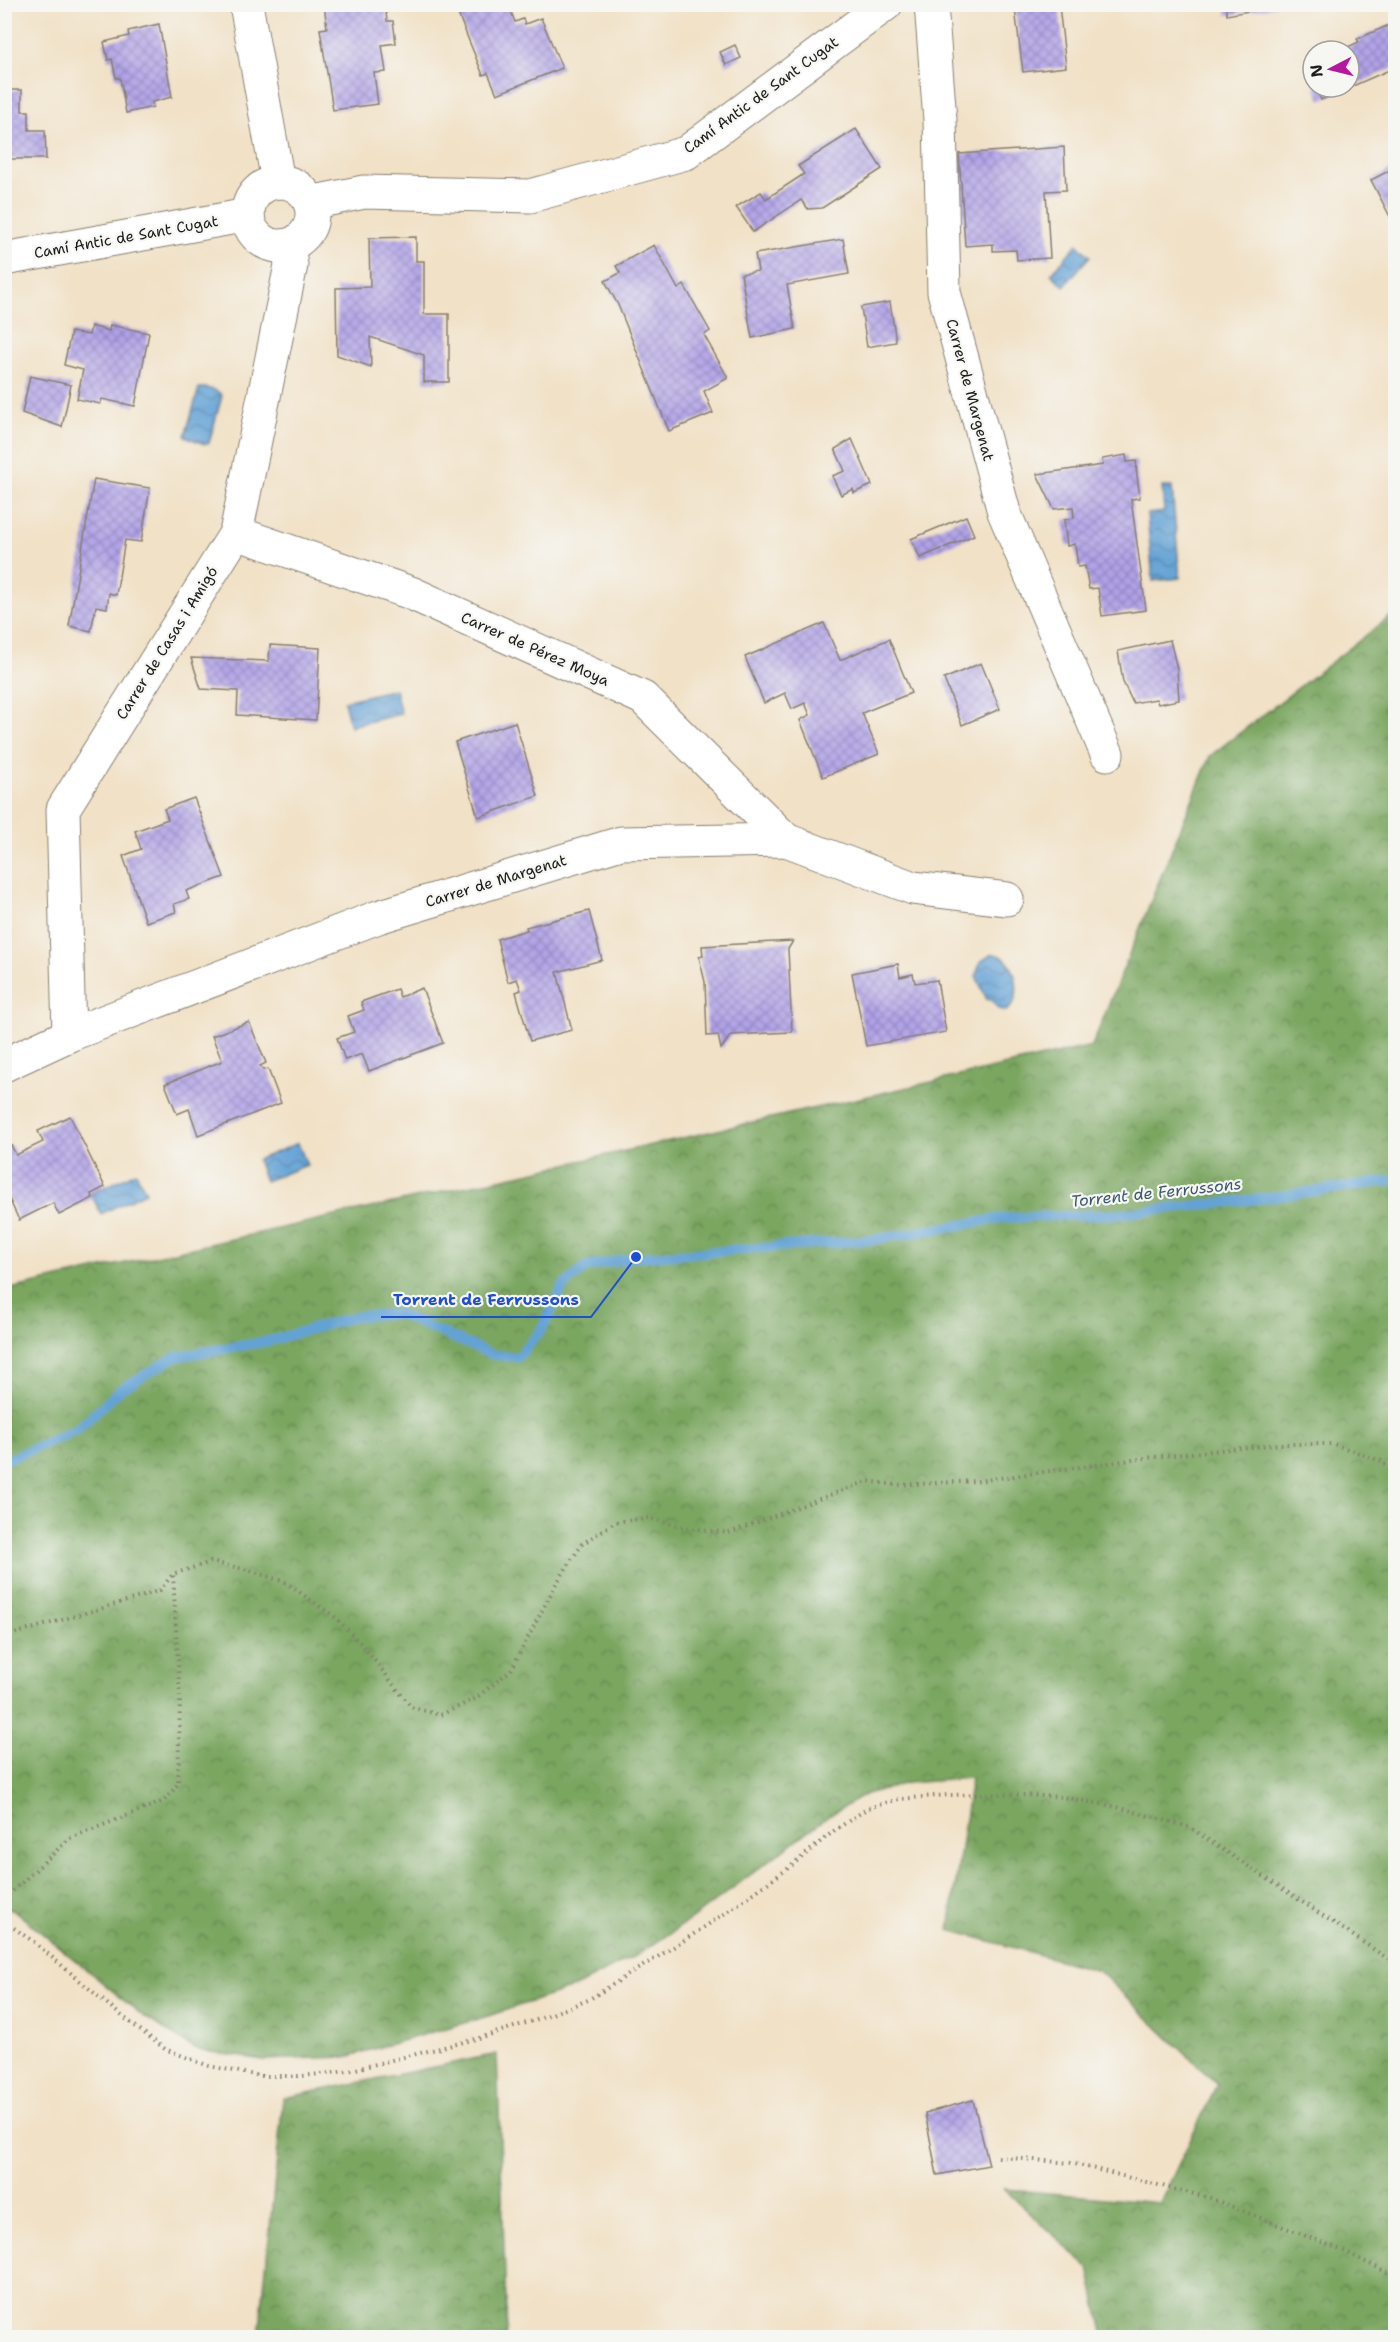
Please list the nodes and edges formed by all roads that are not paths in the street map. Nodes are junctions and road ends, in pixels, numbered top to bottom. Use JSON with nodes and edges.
{"nodes":[{"id":1,"x":246,"y":4,"type":"edge"},
{"id":2,"x":886,"y":4,"type":"edge"},
{"id":3,"x":931,"y":4,"type":"edge"},
{"id":4,"x":278,"y":182,"type":"junction"},
{"id":5,"x":310,"y":203,"type":"junction"},
{"id":6,"x":248,"y":214,"type":"junction"},
{"id":7,"x":288,"y":245,"type":"junction"},
{"id":8,"x":4,"y":259,"type":"edge"},
{"id":9,"x":236,"y":533,"type":"junction"},
{"id":10,"x":1107,"y":754,"type":"dead end"},
{"id":11,"x":786,"y":840,"type":"junction"},
{"id":12,"x":1007,"y":899,"type":"dead end"},
{"id":13,"x":69,"y":1035,"type":"junction"},
{"id":14,"x":4,"y":1065,"type":"edge"}],
"edges":[{"from":1,"to":4,"type":"street"},
{"from":2,"to":5,"type":"street","name":"Camí Antic de Sant Cugat"},
{"from":3,"to":10,"type":"street","name":"Carrer de Margenat"},
{"from":4,"to":5,"type":"street"},
{"from":4,"to":6,"type":"street"},
{"from":5,"to":7,"type":"street"},
{"from":6,"to":7,"type":"street"},
{"from":6,"to":8,"type":"street","name":"Camí Antic de Sant Cugat"},
{"from":7,"to":9,"type":"street","name":"Carrer de Casas i Amigó"},
{"from":9,"to":11,"type":"street","name":"Carrer de Pérez Moya"},
{"from":9,"to":13,"type":"street","name":"Carrer de Casas i Amigó"},
{"from":11,"to":12,"type":"street","name":"Carrer de Margenat"},
{"from":11,"to":13,"type":"street","name":"Carrer de Margenat"},
{"from":13,"to":14,"type":"street","name":"Carrer de Margenat"}]}
